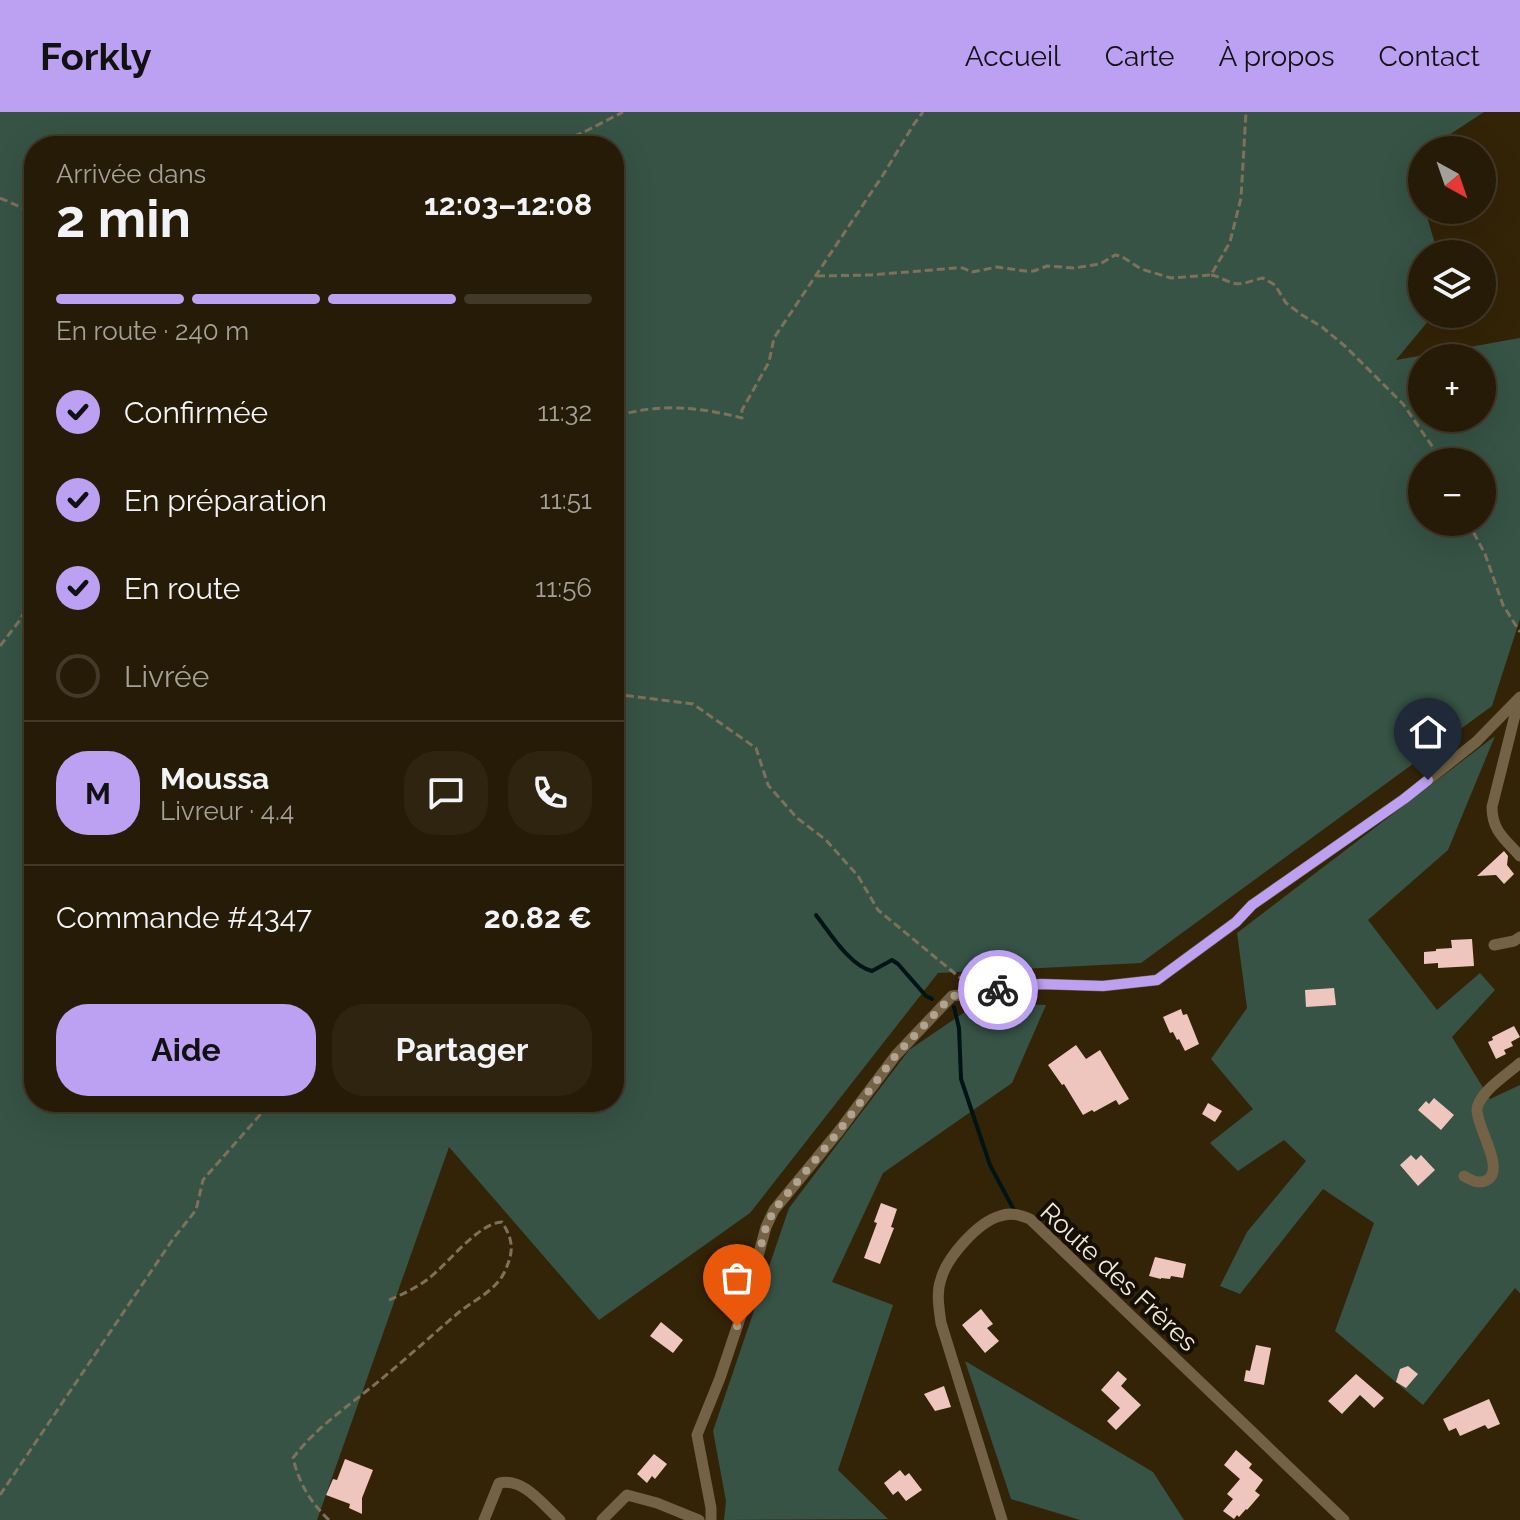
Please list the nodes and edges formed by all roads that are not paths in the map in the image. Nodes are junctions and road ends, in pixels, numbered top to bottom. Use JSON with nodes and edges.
{"nodes":[{"id":1,"x":1517,"y":700,"type":"edge"},
{"id":2,"x":1520,"y":856,"type":"edge"},
{"id":3,"x":1520,"y":937,"type":"edge"},
{"id":4,"x":1494,"y":945,"type":"dead end"},
{"id":5,"x":1520,"y":1063,"type":"edge"},
{"id":6,"x":1464,"y":1176,"type":"dead end"},
{"id":7,"x":484,"y":1520,"type":"edge"},
{"id":8,"x":560,"y":1520,"type":"edge"},
{"id":9,"x":602,"y":1520,"type":"edge"},
{"id":10,"x":699,"y":1520,"type":"edge"},
{"id":11,"x":711,"y":1520,"type":"edge"},
{"id":12,"x":1002,"y":1520,"type":"edge"},
{"id":13,"x":1344,"y":1520,"type":"edge"}],
"edges":[{"from":1,"to":2,"type":"street"},
{"from":1,"to":11,"type":"street"},
{"from":3,"to":4,"type":"street"},
{"from":5,"to":6,"type":"street"},
{"from":7,"to":8,"type":"street"},
{"from":9,"to":10,"type":"street"},
{"from":12,"to":13,"type":"street","name":"Route des Frères"}]}
